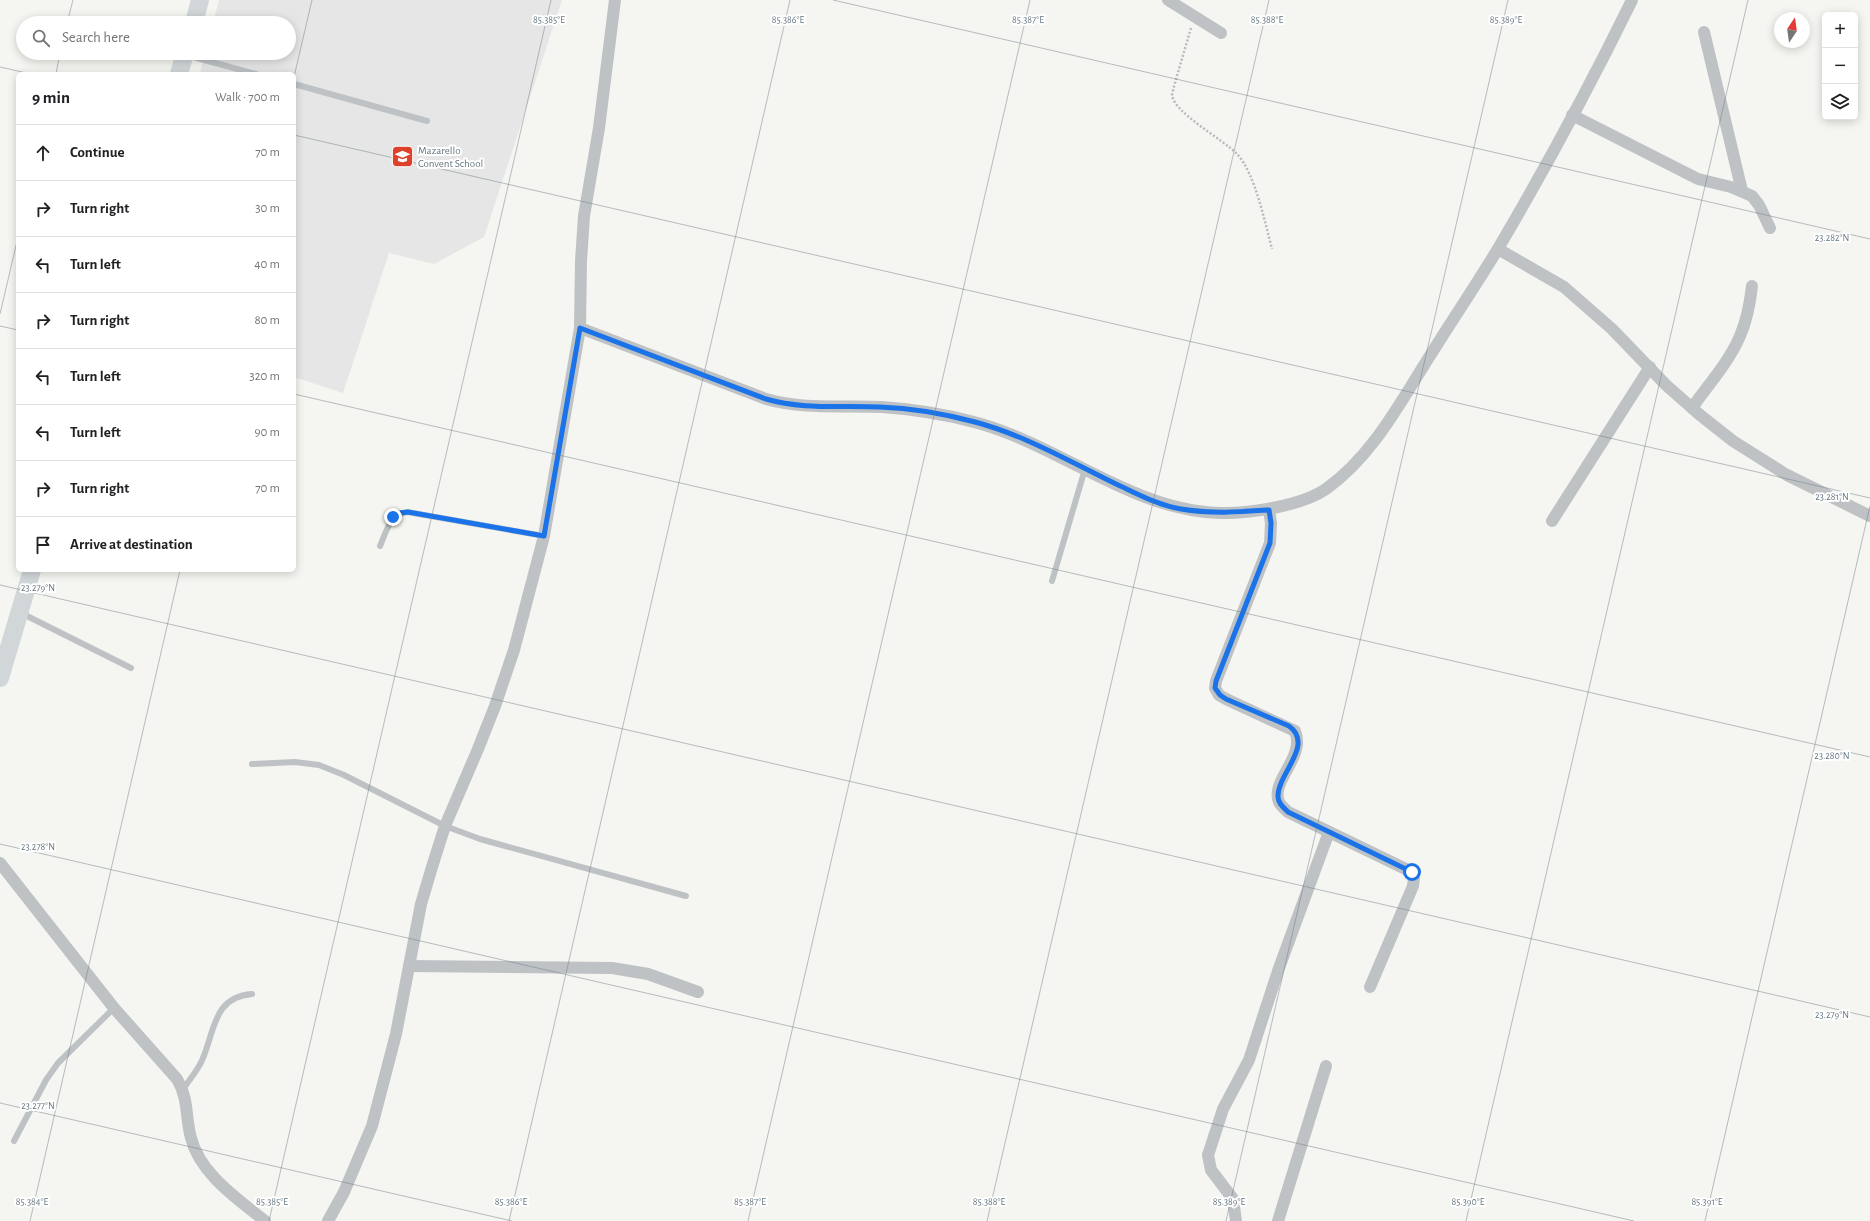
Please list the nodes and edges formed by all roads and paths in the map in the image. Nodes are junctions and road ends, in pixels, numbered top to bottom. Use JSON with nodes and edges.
{"nodes":[{"id":1,"x":200,"y":0,"type":"edge"},
{"id":2,"x":615,"y":0,"type":"edge"},
{"id":3,"x":1168,"y":0,"type":"edge"},
{"id":4,"x":1632,"y":0,"type":"edge"},
{"id":5,"x":196,"y":16,"type":"edge"},
{"id":6,"x":1194,"y":16,"type":"junction"},
{"id":7,"x":1704,"y":32,"type":"dead end"},
{"id":8,"x":1221,"y":33,"type":"dead end"},
{"id":9,"x":183,"y":60,"type":"edge"},
{"id":10,"x":206,"y":60,"type":"edge"},
{"id":11,"x":180,"y":72,"type":"edge"},
{"id":12,"x":249,"y":72,"type":"edge"},
{"id":13,"x":296,"y":85,"type":"edge"},
{"id":14,"x":1572,"y":115,"type":"junction"},
{"id":15,"x":427,"y":121,"type":"dead end"},
{"id":16,"x":1742,"y":191,"type":"junction"},
{"id":17,"x":1770,"y":228,"type":"dead end"},
{"id":18,"x":1272,"y":249,"type":"dead end"},
{"id":19,"x":1498,"y":249,"type":"junction"},
{"id":20,"x":1752,"y":286,"type":"dead end"},
{"id":21,"x":580,"y":328,"type":"junction"},
{"id":22,"x":1650,"y":368,"type":"junction"},
{"id":23,"x":1692,"y":408,"type":"junction"},
{"id":24,"x":1085,"y":469,"type":"junction"},
{"id":25,"x":1269,"y":510,"type":"junction"},
{"id":26,"x":1867,"y":511,"type":"edge"},
{"id":27,"x":1552,"y":521,"type":"dead end"},
{"id":28,"x":544,"y":536,"type":"junction"},
{"id":29,"x":380,"y":546,"type":"dead end"},
{"id":30,"x":31,"y":572,"type":"edge"},
{"id":31,"x":1052,"y":581,"type":"dead end"},
{"id":32,"x":19,"y":612,"type":"junction"},
{"id":33,"x":132,"y":668,"type":"dead end"},
{"id":34,"x":0,"y":678,"type":"edge"},
{"id":35,"x":252,"y":764,"type":"dead end"},
{"id":36,"x":445,"y":826,"type":"junction"},
{"id":37,"x":1329,"y":832,"type":"junction"},
{"id":38,"x":0,"y":863,"type":"edge"},
{"id":39,"x":686,"y":896,"type":"dead end"},
{"id":40,"x":409,"y":966,"type":"junction"},
{"id":41,"x":1370,"y":987,"type":"dead end"},
{"id":42,"x":698,"y":992,"type":"dead end"},
{"id":43,"x":252,"y":994,"type":"dead end"},
{"id":44,"x":114,"y":1008,"type":"junction"},
{"id":45,"x":1326,"y":1066,"type":"dead end"},
{"id":46,"x":183,"y":1089,"type":"junction"},
{"id":47,"x":14,"y":1141,"type":"dead end"},
{"id":48,"x":265,"y":1221,"type":"edge"},
{"id":49,"x":328,"y":1221,"type":"edge"},
{"id":50,"x":1236,"y":1221,"type":"edge"},
{"id":51,"x":1278,"y":1221,"type":"edge"}],
"edges":[{"from":1,"to":5,"type":"street"},
{"from":2,"to":21,"type":"street"},
{"from":3,"to":6,"type":"street"},
{"from":4,"to":14,"type":"street"},
{"from":6,"to":8,"type":"street"},
{"from":6,"to":18,"type":"path"},
{"from":7,"to":16,"type":"street"},
{"from":9,"to":11,"type":"street"},
{"from":10,"to":12,"type":"lane"},
{"from":13,"to":15,"type":"lane"},
{"from":14,"to":16,"type":"street"},
{"from":14,"to":19,"type":"street"},
{"from":16,"to":17,"type":"street"},
{"from":19,"to":22,"type":"street"},
{"from":19,"to":25,"type":"street"},
{"from":20,"to":23,"type":"street"},
{"from":21,"to":24,"type":"street"},
{"from":21,"to":28,"type":"street"},
{"from":22,"to":23,"type":"street"},
{"from":22,"to":27,"type":"street"},
{"from":23,"to":26,"type":"street"},
{"from":24,"to":25,"type":"street"},
{"from":24,"to":31,"type":"lane"},
{"from":25,"to":37,"type":"street"},
{"from":28,"to":29,"type":"lane"},
{"from":28,"to":36,"type":"street"},
{"from":30,"to":32,"type":"street"},
{"from":32,"to":33,"type":"lane"},
{"from":32,"to":34,"type":"street"},
{"from":35,"to":36,"type":"lane"},
{"from":36,"to":39,"type":"lane"},
{"from":36,"to":40,"type":"street"},
{"from":37,"to":41,"type":"street"},
{"from":37,"to":50,"type":"street"},
{"from":38,"to":44,"type":"street"},
{"from":40,"to":42,"type":"street"},
{"from":40,"to":49,"type":"street"},
{"from":43,"to":46,"type":"lane"},
{"from":44,"to":46,"type":"street"},
{"from":44,"to":47,"type":"lane"},
{"from":45,"to":51,"type":"street"},
{"from":46,"to":48,"type":"street"}]}
